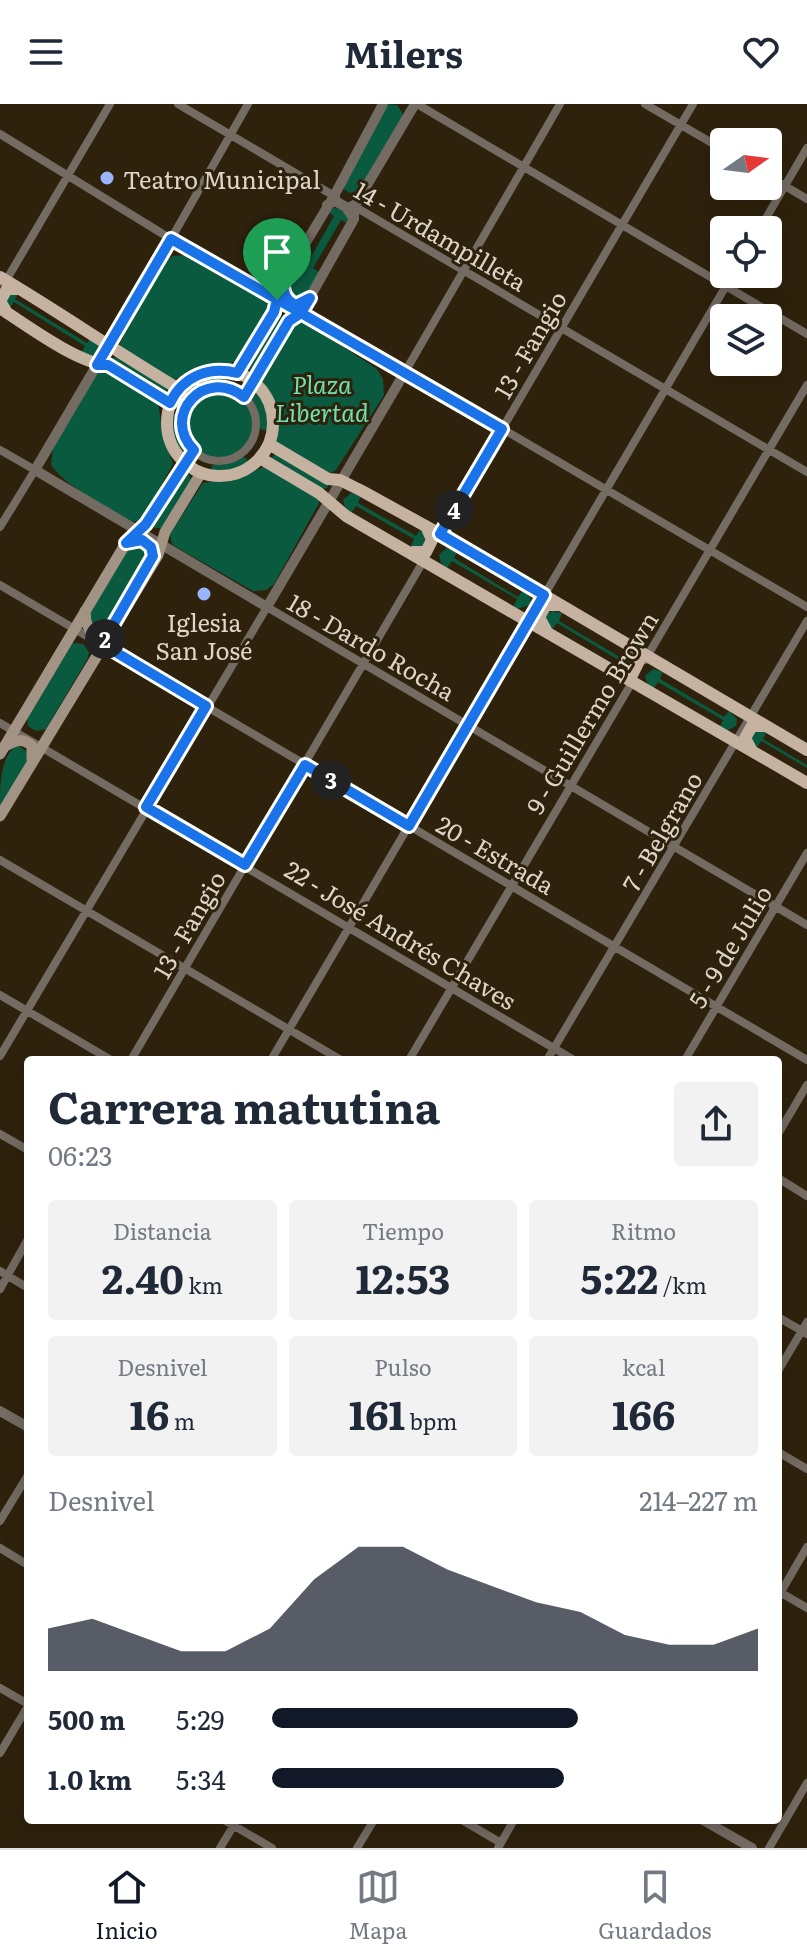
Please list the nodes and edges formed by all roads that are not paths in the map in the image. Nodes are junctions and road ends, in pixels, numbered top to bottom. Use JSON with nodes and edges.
{"nodes":[{"id":1,"x":110,"y":104,"type":"edge"},
{"id":2,"x":178,"y":104,"type":"edge"},
{"id":3,"x":248,"y":104,"type":"edge"},
{"id":4,"x":383,"y":104,"type":"edge"},
{"id":5,"x":416,"y":104,"type":"edge"},
{"id":6,"x":560,"y":104,"type":"edge"},
{"id":7,"x":645,"y":104,"type":"edge"},
{"id":8,"x":693,"y":104,"type":"edge"},
{"id":9,"x":681,"y":125,"type":"junction"},
{"id":10,"x":0,"y":134,"type":"edge"},
{"id":11,"x":230,"y":135,"type":"junction"},
{"id":12,"x":710,"y":142,"type":"edge"},
{"id":13,"x":807,"y":148,"type":"edge"},
{"id":14,"x":523,"y":167,"type":"junction"},
{"id":15,"x":68,"y":174,"type":"junction"},
{"id":16,"x":782,"y":184,"type":"edge"},
{"id":17,"x":785,"y":186,"type":"junction"},
{"id":18,"x":807,"y":199,"type":"edge"},
{"id":19,"x":331,"y":200,"type":"junction"},
{"id":20,"x":354,"y":207,"type":"junction"},
{"id":21,"x":767,"y":216,"type":"edge"},
{"id":22,"x":354,"y":219,"type":"junction"},
{"id":23,"x":622,"y":225,"type":"junction"},
{"id":24,"x":171,"y":239,"type":"junction"},
{"id":25,"x":462,"y":271,"type":"junction"},
{"id":26,"x":710,"y":277,"type":"edge"},
{"id":27,"x":282,"y":282,"type":"junction"},
{"id":28,"x":2,"y":283,"type":"edge"},
{"id":29,"x":725,"y":288,"type":"edge"},
{"id":30,"x":729,"y":288,"type":"edge"},
{"id":31,"x":21,"y":290,"type":"junction"},
{"id":32,"x":310,"y":298,"type":"junction"},
{"id":33,"x":277,"y":300,"type":"junction"},
{"id":34,"x":4,"y":310,"type":"edge"},
{"id":35,"x":301,"y":313,"type":"junction"},
{"id":36,"x":561,"y":329,"type":"junction"},
{"id":37,"x":807,"y":334,"type":"edge"},
{"id":38,"x":95,"y":335,"type":"junction"},
{"id":39,"x":109,"y":345,"type":"junction"},
{"id":40,"x":82,"y":358,"type":"junction"},
{"id":41,"x":97,"y":365,"type":"junction"},
{"id":42,"x":405,"y":372,"type":"junction"},
{"id":43,"x":237,"y":373,"type":"junction"},
{"id":44,"x":254,"y":382,"type":"junction"},
{"id":45,"x":807,"y":385,"type":"edge"},
{"id":46,"x":179,"y":389,"type":"junction"},
{"id":47,"x":665,"y":390,"type":"junction"},
{"id":48,"x":244,"y":397,"type":"junction"},
{"id":49,"x":193,"y":398,"type":"junction"},
{"id":50,"x":170,"y":403,"type":"junction"},
{"id":51,"x":502,"y":429,"type":"junction"},
{"id":52,"x":269,"y":444,"type":"junction"},
{"id":53,"x":0,"y":450,"type":"edge"},
{"id":54,"x":194,"y":450,"type":"junction"},
{"id":55,"x":245,"y":450,"type":"junction"},
{"id":56,"x":769,"y":450,"type":"junction"},
{"id":57,"x":260,"y":458,"type":"junction"},
{"id":58,"x":184,"y":464,"type":"junction"},
{"id":59,"x":35,"y":470,"type":"junction"},
{"id":60,"x":807,"y":472,"type":"edge"},
{"id":61,"x":201,"y":473,"type":"junction"},
{"id":62,"x":340,"y":480,"type":"junction"},
{"id":63,"x":606,"y":490,"type":"junction"},
{"id":64,"x":362,"y":491,"type":"junction"},
{"id":65,"x":329,"y":503,"type":"junction"},
{"id":66,"x":346,"y":516,"type":"junction"},
{"id":67,"x":426,"y":526,"type":"junction"},
{"id":68,"x":0,"y":527,"type":"edge"},
{"id":69,"x":140,"y":532,"type":"junction"},
{"id":70,"x":440,"y":534,"type":"junction"},
{"id":71,"x":126,"y":543,"type":"junction"},
{"id":72,"x":162,"y":545,"type":"junction"},
{"id":73,"x":709,"y":551,"type":"junction"},
{"id":74,"x":410,"y":552,"type":"junction"},
{"id":75,"x":424,"y":560,"type":"junction"},
{"id":76,"x":151,"y":562,"type":"junction"},
{"id":77,"x":0,"y":585,"type":"edge"},
{"id":78,"x":544,"y":595,"type":"junction"},
{"id":79,"x":562,"y":605,"type":"junction"},
{"id":80,"x":267,"y":607,"type":"junction"},
{"id":81,"x":807,"y":607,"type":"edge"},
{"id":82,"x":85,"y":611,"type":"junction"},
{"id":83,"x":529,"y":621,"type":"junction"},
{"id":84,"x":807,"y":621,"type":"edge"},
{"id":85,"x":74,"y":629,"type":"junction"},
{"id":86,"x":111,"y":629,"type":"junction"},
{"id":87,"x":546,"y":631,"type":"junction"},
{"id":88,"x":102,"y":644,"type":"junction"},
{"id":89,"x":633,"y":647,"type":"junction"},
{"id":90,"x":647,"y":656,"type":"junction"},
{"id":91,"x":364,"y":664,"type":"junction"},
{"id":92,"x":618,"y":673,"type":"junction"},
{"id":93,"x":632,"y":682,"type":"junction"},
{"id":94,"x":206,"y":706,"type":"junction"},
{"id":95,"x":751,"y":717,"type":"junction"},
{"id":96,"x":0,"y":723,"type":"edge"},
{"id":97,"x":468,"y":725,"type":"junction"},
{"id":98,"x":766,"y":726,"type":"junction"},
{"id":99,"x":14,"y":731,"type":"junction"},
{"id":100,"x":736,"y":742,"type":"junction"},
{"id":101,"x":41,"y":746,"type":"junction"},
{"id":102,"x":3,"y":750,"type":"edge"},
{"id":103,"x":807,"y":750,"type":"edge"},
{"id":104,"x":752,"y":751,"type":"junction"},
{"id":105,"x":32,"y":761,"type":"junction"},
{"id":106,"x":305,"y":765,"type":"junction"},
{"id":107,"x":807,"y":783,"type":"edge"},
{"id":108,"x":571,"y":786,"type":"junction"},
{"id":109,"x":146,"y":807,"type":"junction"},
{"id":110,"x":0,"y":816,"type":"edge"},
{"id":111,"x":409,"y":826,"type":"junction"},
{"id":112,"x":674,"y":847,"type":"junction"},
{"id":113,"x":807,"y":853,"type":"edge"},
{"id":114,"x":0,"y":860,"type":"edge"},
{"id":115,"x":245,"y":865,"type":"junction"},
{"id":116,"x":511,"y":886,"type":"junction"},
{"id":117,"x":775,"y":906,"type":"junction"},
{"id":118,"x":86,"y":910,"type":"junction"},
{"id":119,"x":807,"y":925,"type":"edge"},
{"id":120,"x":349,"y":926,"type":"junction"},
{"id":121,"x":616,"y":947,"type":"junction"},
{"id":122,"x":186,"y":969,"type":"junction"},
{"id":123,"x":452,"y":987,"type":"junction"},
{"id":124,"x":0,"y":995,"type":"edge"},
{"id":125,"x":716,"y":1007,"type":"junction"},
{"id":126,"x":27,"y":1010,"type":"junction"},
{"id":127,"x":289,"y":1029,"type":"junction"},
{"id":128,"x":554,"y":1048,"type":"junction"},
{"id":129,"x":0,"y":1056,"type":"edge"},
{"id":130,"x":104,"y":1056,"type":"edge"},
{"id":131,"x":133,"y":1056,"type":"edge"},
{"id":132,"x":273,"y":1056,"type":"edge"},
{"id":133,"x":334,"y":1056,"type":"edge"},
{"id":134,"x":411,"y":1056,"type":"edge"},
{"id":135,"x":549,"y":1056,"type":"edge"},
{"id":136,"x":567,"y":1056,"type":"edge"},
{"id":137,"x":687,"y":1056,"type":"edge"},
{"id":138,"x":807,"y":1060,"type":"edge"},
{"id":139,"x":807,"y":1085,"type":"edge"},
{"id":140,"x":782,"y":1127,"type":"edge"},
{"id":141,"x":0,"y":1134,"type":"edge"},
{"id":142,"x":24,"y":1148,"type":"edge"},
{"id":143,"x":782,"y":1180,"type":"edge"},
{"id":144,"x":807,"y":1196,"type":"edge"},
{"id":145,"x":24,"y":1245,"type":"edge"},
{"id":146,"x":4,"y":1274,"type":"edge"},
{"id":147,"x":24,"y":1286,"type":"edge"},
{"id":148,"x":0,"y":1289,"type":"edge"},
{"id":149,"x":782,"y":1319,"type":"edge"},
{"id":150,"x":807,"y":1322,"type":"edge"},
{"id":151,"x":804,"y":1332,"type":"edge"},
{"id":152,"x":782,"y":1365,"type":"edge"},
{"id":153,"x":0,"y":1411,"type":"edge"},
{"id":154,"x":24,"y":1425,"type":"edge"},
{"id":155,"x":782,"y":1454,"type":"edge"},
{"id":156,"x":807,"y":1469,"type":"edge"},
{"id":157,"x":24,"y":1482,"type":"edge"},
{"id":158,"x":0,"y":1521,"type":"edge"},
{"id":159,"x":807,"y":1547,"type":"edge"},
{"id":160,"x":0,"y":1548,"type":"edge"},
{"id":161,"x":24,"y":1563,"type":"edge"},
{"id":162,"x":782,"y":1588,"type":"edge"},
{"id":163,"x":782,"y":1595,"type":"edge"},
{"id":164,"x":807,"y":1608,"type":"edge"},
{"id":165,"x":0,"y":1688,"type":"edge"},
{"id":166,"x":24,"y":1703,"type":"edge"},
{"id":167,"x":24,"y":1712,"type":"edge"},
{"id":168,"x":0,"y":1753,"type":"edge"},
{"id":169,"x":807,"y":1783,"type":"edge"},
{"id":170,"x":234,"y":1824,"type":"edge"},
{"id":171,"x":236,"y":1824,"type":"edge"},
{"id":172,"x":372,"y":1824,"type":"edge"},
{"id":173,"x":468,"y":1824,"type":"edge"},
{"id":174,"x":512,"y":1824,"type":"edge"},
{"id":175,"x":710,"y":1824,"type":"edge"},
{"id":176,"x":499,"y":1845,"type":"edge"},
{"id":177,"x":220,"y":1848,"type":"edge"},
{"id":178,"x":272,"y":1848,"type":"edge"},
{"id":179,"x":357,"y":1848,"type":"edge"},
{"id":180,"x":752,"y":1848,"type":"edge"},
{"id":181,"x":769,"y":1848,"type":"edge"}],
"edges":[{"from":1,"to":15,"type":"street"},
{"from":2,"to":11,"type":"street","name":"14 - Urdampilleta"},
{"from":3,"to":11,"type":"street"},
{"from":4,"to":19,"type":"street"},
{"from":5,"to":14,"type":"street"},
{"from":5,"to":20,"type":"street"},
{"from":6,"to":14,"type":"street"},
{"from":7,"to":9,"type":"street"},
{"from":8,"to":9,"type":"street","name":"13 - Fangio"},
{"from":9,"to":12,"type":"street"},
{"from":9,"to":23,"type":"street","name":"13 - Fangio"},
{"from":10,"to":15,"type":"street"},
{"from":11,"to":19,"type":"street","name":"14 - Urdampilleta"},
{"from":11,"to":24,"type":"street"},
{"from":13,"to":17,"type":"street"},
{"from":14,"to":23,"type":"street"},
{"from":14,"to":25,"type":"street"},
{"from":15,"to":24,"type":"street"},
{"from":15,"to":28,"type":"street"},
{"from":16,"to":17,"type":"street"},
{"from":17,"to":18,"type":"street"},
{"from":17,"to":21,"type":"street"},
{"from":19,"to":20,"type":"street","name":"14 - Urdampilleta"},
{"from":19,"to":22,"type":"street"},
{"from":19,"to":27,"type":"street"},
{"from":20,"to":22,"type":"street"},
{"from":20,"to":25,"type":"street","name":"14 - Urdampilleta"},
{"from":22,"to":32,"type":"street"},
{"from":23,"to":26,"type":"street"},
{"from":23,"to":36,"type":"street","name":"13 - Fangio"},
{"from":24,"to":33,"type":"street"},
{"from":24,"to":39,"type":"street"},
{"from":25,"to":36,"type":"street","name":"14 - Urdampilleta"},
{"from":25,"to":42,"type":"street"},
{"from":27,"to":32,"type":"street"},
{"from":27,"to":33,"type":"street"},
{"from":28,"to":31,"type":"main road"},
{"from":29,"to":47,"type":"street"},
{"from":30,"to":37,"type":"street"},
{"from":31,"to":34,"type":"main road"},
{"from":31,"to":38,"type":"main road"},
{"from":32,"to":35,"type":"street"},
{"from":33,"to":35,"type":"street"},
{"from":33,"to":43,"type":"street"},
{"from":34,"to":40,"type":"main road"},
{"from":35,"to":42,"type":"street"},
{"from":35,"to":44,"type":"street"},
{"from":36,"to":47,"type":"street","name":"14 - Urdampilleta"},
{"from":36,"to":51,"type":"street","name":"13 - Fangio"},
{"from":38,"to":39,"type":"main road"},
{"from":38,"to":40,"type":"main road"},
{"from":39,"to":41,"type":"street"},
{"from":39,"to":46,"type":"main road"},
{"from":40,"to":41,"type":"main road"},
{"from":41,"to":50,"type":"main road"},
{"from":41,"to":59,"type":"street"},
{"from":42,"to":51,"type":"street"},
{"from":42,"to":62,"type":"street"},
{"from":43,"to":44,"type":"main road"},
{"from":43,"to":46,"type":"main road"},
{"from":44,"to":48,"type":"street"},
{"from":44,"to":52,"type":"main road"},
{"from":45,"to":56,"type":"street","name":"9 - Guillermo Brown"},
{"from":46,"to":49,"type":"street"},
{"from":46,"to":50,"type":"main road"},
{"from":47,"to":56,"type":"street","name":"14 - Urdampilleta"},
{"from":47,"to":63,"type":"street"},
{"from":48,"to":49,"type":"street"},
{"from":48,"to":55,"type":"street"},
{"from":49,"to":54,"type":"street"},
{"from":50,"to":58,"type":"main road"},
{"from":51,"to":63,"type":"street"},
{"from":51,"to":70,"type":"street","name":"13 - Fangio"},
{"from":52,"to":57,"type":"main road"},
{"from":52,"to":62,"type":"main road"},
{"from":53,"to":59,"type":"street","name":"18 - Dardo Rocha"},
{"from":54,"to":55,"type":"street"},
{"from":54,"to":58,"type":"street"},
{"from":55,"to":57,"type":"street"},
{"from":56,"to":60,"type":"street","name":"14 - Urdampilleta"},
{"from":56,"to":73,"type":"street","name":"9 - Guillermo Brown"},
{"from":57,"to":61,"type":"main road"},
{"from":57,"to":65,"type":"main road"},
{"from":58,"to":61,"type":"main road"},
{"from":58,"to":69,"type":"main road"},
{"from":59,"to":68,"type":"street"},
{"from":59,"to":69,"type":"street","name":"18 - Dardo Rocha"},
{"from":61,"to":72,"type":"main road"},
{"from":62,"to":64,"type":"main road"},
{"from":62,"to":65,"type":"street"},
{"from":63,"to":73,"type":"street"},
{"from":63,"to":78,"type":"street"},
{"from":64,"to":66,"type":"main road"},
{"from":64,"to":67,"type":"main road"},
{"from":65,"to":66,"type":"main road"},
{"from":65,"to":80,"type":"street"},
{"from":66,"to":74,"type":"main road"},
{"from":67,"to":70,"type":"main road"},
{"from":67,"to":74,"type":"main road"},
{"from":69,"to":71,"type":"main road"},
{"from":69,"to":72,"type":"street","name":"18 - Dardo Rocha"},
{"from":70,"to":75,"type":"street","name":"13 - Fangio"},
{"from":70,"to":78,"type":"main road"},
{"from":71,"to":76,"type":"main road"},
{"from":71,"to":82,"type":"main road"},
{"from":72,"to":76,"type":"main road"},
{"from":72,"to":80,"type":"street","name":"18 - Dardo Rocha"},
{"from":73,"to":81,"type":"street"},
{"from":73,"to":90,"type":"street","name":"9 - Guillermo Brown"},
{"from":74,"to":75,"type":"main road"},
{"from":75,"to":83,"type":"main road"},
{"from":75,"to":91,"type":"street","name":"13 - Fangio"},
{"from":76,"to":86,"type":"main road"},
{"from":77,"to":85,"type":"street","name":"20 - Estrada"},
{"from":78,"to":79,"type":"main road"},
{"from":78,"to":83,"type":"street"},
{"from":79,"to":87,"type":"main road"},
{"from":79,"to":89,"type":"main road"},
{"from":80,"to":91,"type":"street","name":"18 - Dardo Rocha"},
{"from":80,"to":94,"type":"street"},
{"from":82,"to":85,"type":"main road"},
{"from":82,"to":86,"type":"main road"},
{"from":83,"to":87,"type":"main road"},
{"from":83,"to":97,"type":"street"},
{"from":84,"to":95,"type":"street","name":"7 - Belgrano"},
{"from":85,"to":88,"type":"street","name":"20 - Estrada"},
{"from":85,"to":99,"type":"main road"},
{"from":86,"to":88,"type":"main road"},
{"from":87,"to":92,"type":"main road"},
{"from":88,"to":94,"type":"street","name":"20 - Estrada"},
{"from":88,"to":101,"type":"main road"},
{"from":89,"to":90,"type":"main road"},
{"from":89,"to":92,"type":"main road"},
{"from":90,"to":93,"type":"street","name":"9 - Guillermo Brown"},
{"from":90,"to":95,"type":"main road"},
{"from":91,"to":97,"type":"street","name":"18 - Dardo Rocha"},
{"from":91,"to":106,"type":"street","name":"13 - Fangio"},
{"from":92,"to":93,"type":"main road"},
{"from":93,"to":100,"type":"main road"},
{"from":93,"to":108,"type":"street","name":"9 - Guillermo Brown"},
{"from":94,"to":106,"type":"street","name":"20 - Estrada"},
{"from":94,"to":109,"type":"street"},
{"from":95,"to":98,"type":"main road"},
{"from":95,"to":100,"type":"street","name":"7 - Belgrano"},
{"from":96,"to":99,"type":"street","name":"22 - José Andrés Chaves"},
{"from":97,"to":108,"type":"street","name":"18 - Dardo Rocha"},
{"from":97,"to":111,"type":"street"},
{"from":98,"to":103,"type":"main road"},
{"from":98,"to":104,"type":"main road"},
{"from":99,"to":101,"type":"street","name":"22 - José Andrés Chaves"},
{"from":99,"to":102,"type":"main road"},
{"from":100,"to":104,"type":"main road"},
{"from":100,"to":112,"type":"street","name":"7 - Belgrano"},
{"from":101,"to":105,"type":"main road"},
{"from":101,"to":109,"type":"street","name":"22 - José Andrés Chaves"},
{"from":102,"to":105,"type":"main road"},
{"from":104,"to":107,"type":"main road"},
{"from":105,"to":110,"type":"main road"},
{"from":106,"to":111,"type":"street","name":"20 - Estrada"},
{"from":106,"to":115,"type":"street","name":"13 - Fangio"},
{"from":108,"to":112,"type":"street","name":"18 - Dardo Rocha"},
{"from":108,"to":116,"type":"street","name":"9 - Guillermo Brown"},
{"from":109,"to":115,"type":"street","name":"22 - José Andrés Chaves"},
{"from":109,"to":118,"type":"street"},
{"from":111,"to":116,"type":"street","name":"20 - Estrada"},
{"from":111,"to":120,"type":"street"},
{"from":112,"to":117,"type":"street","name":"18 - Dardo Rocha"},
{"from":112,"to":121,"type":"street","name":"7 - Belgrano"},
{"from":113,"to":117,"type":"street","name":"5 - 9 de Julio"},
{"from":114,"to":118,"type":"street"},
{"from":115,"to":120,"type":"street","name":"22 - José Andrés Chaves"},
{"from":115,"to":122,"type":"street","name":"13 - Fangio"},
{"from":116,"to":121,"type":"street","name":"20 - Estrada"},
{"from":116,"to":123,"type":"street","name":"9 - Guillermo Brown"},
{"from":117,"to":119,"type":"street","name":"18 - Dardo Rocha"},
{"from":117,"to":125,"type":"street","name":"5 - 9 de Julio"},
{"from":118,"to":122,"type":"street"},
{"from":118,"to":126,"type":"street"},
{"from":120,"to":123,"type":"street","name":"22 - José Andrés Chaves"},
{"from":120,"to":127,"type":"street"},
{"from":121,"to":125,"type":"street","name":"20 - Estrada"},
{"from":121,"to":128,"type":"street","name":"7 - Belgrano"},
{"from":122,"to":127,"type":"street"},
{"from":122,"to":131,"type":"street","name":"13 - Fangio"},
{"from":123,"to":128,"type":"street","name":"22 - José Andrés Chaves"},
{"from":123,"to":134,"type":"street","name":"9 - Guillermo Brown"},
{"from":124,"to":126,"type":"street"},
{"from":125,"to":137,"type":"street","name":"5 - 9 de Julio"},
{"from":125,"to":138,"type":"street","name":"20 - Estrada"},
{"from":126,"to":129,"type":"street"},
{"from":126,"to":130,"type":"street"},
{"from":127,"to":132,"type":"street"},
{"from":127,"to":133,"type":"street"},
{"from":128,"to":135,"type":"street","name":"7 - Belgrano"},
{"from":128,"to":136,"type":"street","name":"22 - José Andrés Chaves"},
{"from":139,"to":140,"type":"street"},
{"from":141,"to":142,"type":"street"},
{"from":143,"to":144,"type":"street"},
{"from":145,"to":146,"type":"street"},
{"from":146,"to":147,"type":"street"},
{"from":146,"to":148,"type":"street"},
{"from":149,"to":151,"type":"street"},
{"from":150,"to":151,"type":"street"},
{"from":151,"to":152,"type":"street"},
{"from":153,"to":154,"type":"street"},
{"from":155,"to":156,"type":"street"},
{"from":157,"to":158,"type":"street"},
{"from":159,"to":162,"type":"street"},
{"from":160,"to":161,"type":"street"},
{"from":163,"to":164,"type":"street"},
{"from":165,"to":166,"type":"street"},
{"from":167,"to":168,"type":"street"},
{"from":169,"to":181,"type":"street"},
{"from":170,"to":177,"type":"street"},
{"from":171,"to":178,"type":"street"},
{"from":172,"to":179,"type":"street"},
{"from":173,"to":176,"type":"street"},
{"from":174,"to":176,"type":"street"},
{"from":175,"to":180,"type":"street"}]}
